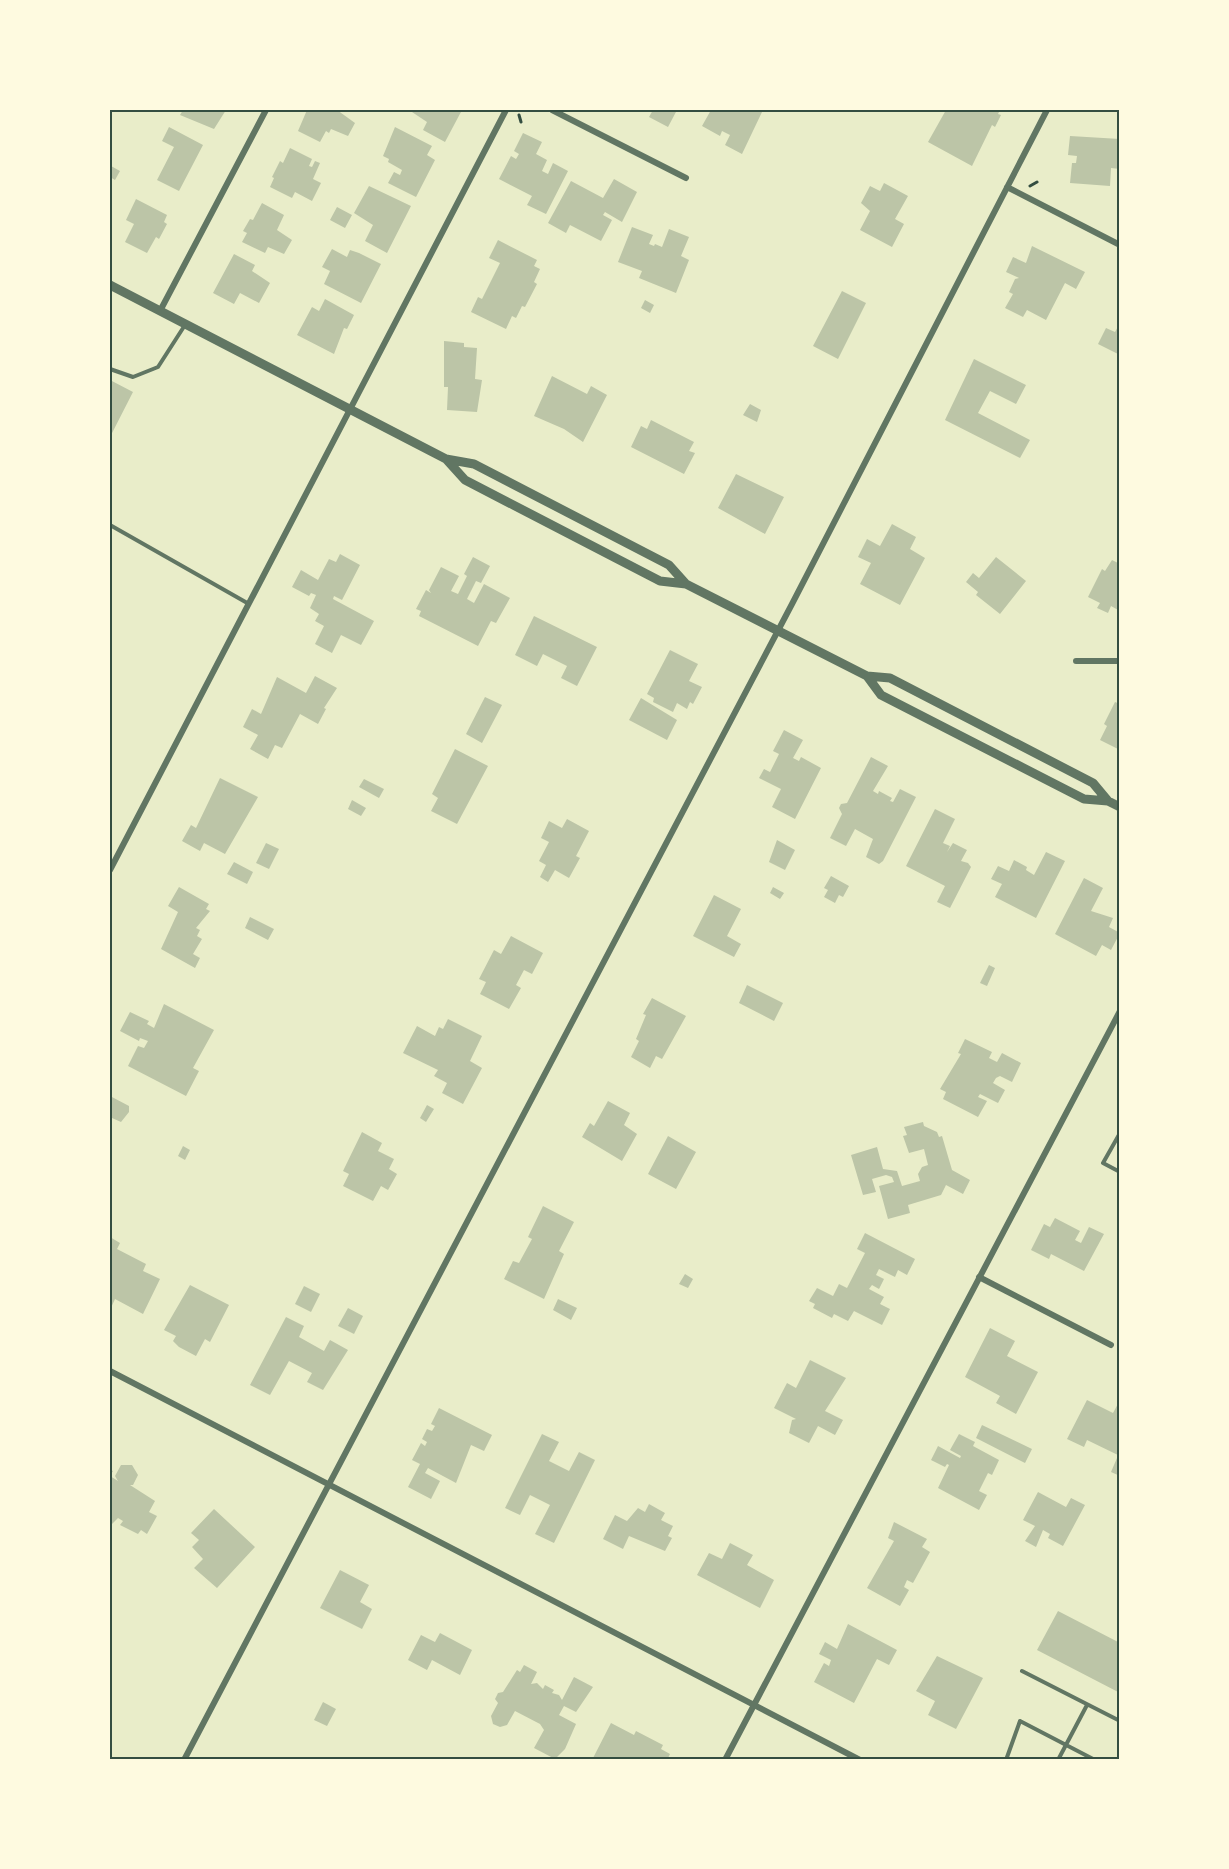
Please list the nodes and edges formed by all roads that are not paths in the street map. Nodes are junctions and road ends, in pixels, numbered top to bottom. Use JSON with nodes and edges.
{"nodes":[{"id":1,"x":266,"y":110,"type":"edge"},
{"id":2,"x":506,"y":110,"type":"edge"},
{"id":3,"x":552,"y":110,"type":"edge"},
{"id":4,"x":1047,"y":110,"type":"edge"},
{"id":5,"x":686,"y":178,"type":"dead end"},
{"id":6,"x":1007,"y":186,"type":"junction"},
{"id":7,"x":1119,"y":245,"type":"edge"},
{"id":8,"x":110,"y":285,"type":"edge"},
{"id":9,"x":160,"y":311,"type":"junction"},
{"id":10,"x":185,"y":324,"type":"junction"},
{"id":11,"x":110,"y":369,"type":"edge"},
{"id":12,"x":350,"y":410,"type":"junction"},
{"id":13,"x":446,"y":459,"type":"junction"},
{"id":14,"x":110,"y":525,"type":"edge"},
{"id":15,"x":686,"y":584,"type":"junction"},
{"id":16,"x":249,"y":604,"type":"junction"},
{"id":17,"x":777,"y":630,"type":"junction"},
{"id":18,"x":1076,"y":661,"type":"dead end"},
{"id":19,"x":1119,"y":661,"type":"edge"},
{"id":20,"x":867,"y":676,"type":"junction"},
{"id":21,"x":1107,"y":801,"type":"junction"},
{"id":22,"x":1119,"y":807,"type":"edge"},
{"id":23,"x":110,"y":870,"type":"edge"},
{"id":24,"x":1119,"y":1011,"type":"edge"},
{"id":25,"x":1119,"y":1133,"type":"edge"},
{"id":26,"x":1119,"y":1172,"type":"edge"},
{"id":27,"x":979,"y":1277,"type":"junction"},
{"id":28,"x":1111,"y":1345,"type":"dead end"},
{"id":29,"x":110,"y":1371,"type":"edge"},
{"id":30,"x":330,"y":1485,"type":"junction"},
{"id":31,"x":1022,"y":1671,"type":"dead end"},
{"id":32,"x":1087,"y":1705,"type":"junction"},
{"id":33,"x":754,"y":1706,"type":"junction"},
{"id":34,"x":1119,"y":1721,"type":"edge"},
{"id":35,"x":1066,"y":1744,"type":"junction"},
{"id":36,"x":184,"y":1760,"type":"edge"},
{"id":37,"x":725,"y":1760,"type":"edge"},
{"id":38,"x":860,"y":1760,"type":"edge"},
{"id":39,"x":1006,"y":1760,"type":"edge"},
{"id":40,"x":1058,"y":1760,"type":"edge"},
{"id":41,"x":1095,"y":1760,"type":"edge"}],
"edges":[{"from":1,"to":9,"type":"street"},
{"from":2,"to":12,"type":"street"},
{"from":3,"to":5,"type":"street"},
{"from":4,"to":6,"type":"street"},
{"from":6,"to":7,"type":"street"},
{"from":6,"to":17,"type":"street"},
{"from":8,"to":9,"type":"street"},
{"from":9,"to":10,"type":"street"},
{"from":10,"to":11,"type":"lane"},
{"from":10,"to":12,"type":"street"},
{"from":12,"to":13,"type":"street"},
{"from":12,"to":16,"type":"street"},
{"from":13,"to":15,"type":"street"},
{"from":13,"to":15,"type":"street"},
{"from":14,"to":16,"type":"lane"},
{"from":15,"to":17,"type":"street"},
{"from":16,"to":23,"type":"street"},
{"from":17,"to":20,"type":"street"},
{"from":17,"to":30,"type":"street"},
{"from":18,"to":19,"type":"street"},
{"from":20,"to":21,"type":"street"},
{"from":20,"to":21,"type":"street"},
{"from":21,"to":22,"type":"street"},
{"from":24,"to":27,"type":"street"},
{"from":25,"to":26,"type":"lane"},
{"from":27,"to":28,"type":"street"},
{"from":27,"to":33,"type":"street"},
{"from":29,"to":30,"type":"street"},
{"from":30,"to":33,"type":"street"},
{"from":30,"to":36,"type":"street"},
{"from":31,"to":32,"type":"lane"},
{"from":32,"to":34,"type":"lane"},
{"from":32,"to":35,"type":"lane"},
{"from":33,"to":37,"type":"street"},
{"from":33,"to":38,"type":"street"},
{"from":35,"to":39,"type":"lane"},
{"from":35,"to":40,"type":"lane"},
{"from":35,"to":41,"type":"lane"}]}
